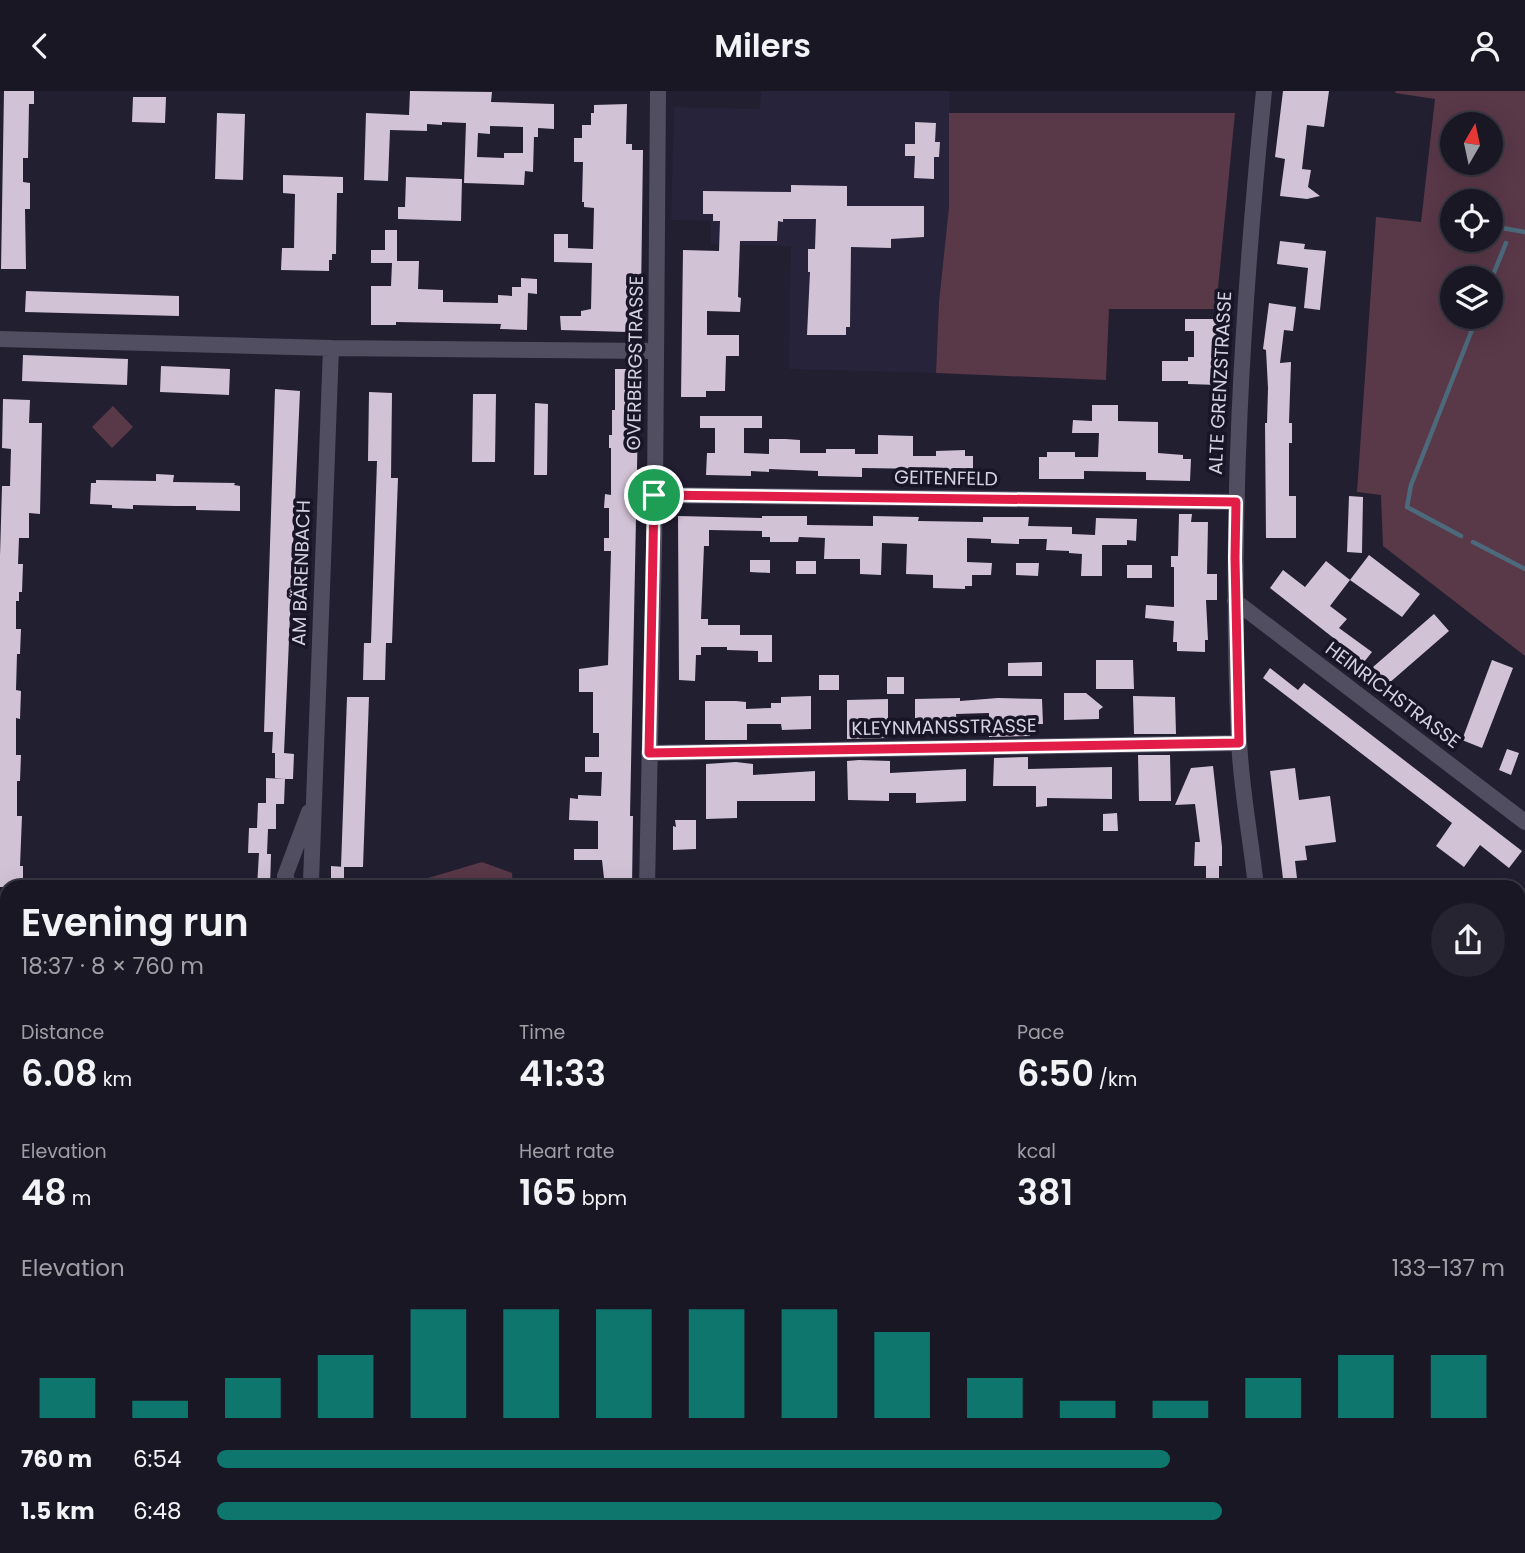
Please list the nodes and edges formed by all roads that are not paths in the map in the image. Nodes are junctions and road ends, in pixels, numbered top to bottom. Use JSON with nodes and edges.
{"nodes":[{"id":1,"x":658,"y":91,"type":"edge"},
{"id":2,"x":1265,"y":91,"type":"edge"},
{"id":3,"x":0,"y":339,"type":"edge"},
{"id":4,"x":331,"y":348,"type":"junction"},
{"id":5,"x":655,"y":351,"type":"junction"},
{"id":6,"x":654,"y":495,"type":"junction"},
{"id":7,"x":1236,"y":502,"type":"junction"},
{"id":8,"x":1236,"y":601,"type":"junction"},
{"id":9,"x":1239,"y":743,"type":"junction"},
{"id":10,"x":649,"y":753,"type":"junction"},
{"id":11,"x":313,"y":800,"type":"junction"},
{"id":12,"x":1525,"y":823,"type":"edge"},
{"id":13,"x":287,"y":880,"type":"edge"},
{"id":14,"x":311,"y":880,"type":"edge"},
{"id":15,"x":647,"y":880,"type":"edge"},
{"id":16,"x":1255,"y":880,"type":"edge"}],
"edges":[{"from":1,"to":5,"type":"street","name":"OVERBERGSTRASSE"},
{"from":2,"to":7,"type":"street","name":"ALTE GRENZSTRASSE"},
{"from":3,"to":4,"type":"street"},
{"from":4,"to":5,"type":"street"},
{"from":4,"to":11,"type":"street","name":"AM BÄRENBACH"},
{"from":5,"to":6,"type":"street","name":"OVERBERGSTRASSE"},
{"from":6,"to":7,"type":"street","name":"GEITENFELD"},
{"from":6,"to":10,"type":"street","name":"OVERBERGSTRASSE"},
{"from":7,"to":8,"type":"street","name":"ALTE GRENZSTRASSE"},
{"from":8,"to":9,"type":"street","name":"ALTE GRENZSTRASSE"},
{"from":8,"to":12,"type":"street","name":"HEINRICHSTRASSE"},
{"from":9,"to":10,"type":"street","name":"KLEYNMANSSTRASSE"},
{"from":9,"to":16,"type":"street","name":"ALTE GRENZSTRASSE"},
{"from":10,"to":15,"type":"street","name":"OVERBERGSTRASSE"},
{"from":11,"to":13,"type":"street","name":"AM BÄRENBACH"},
{"from":11,"to":14,"type":"street","name":"AM BÄRENBACH"}]}
